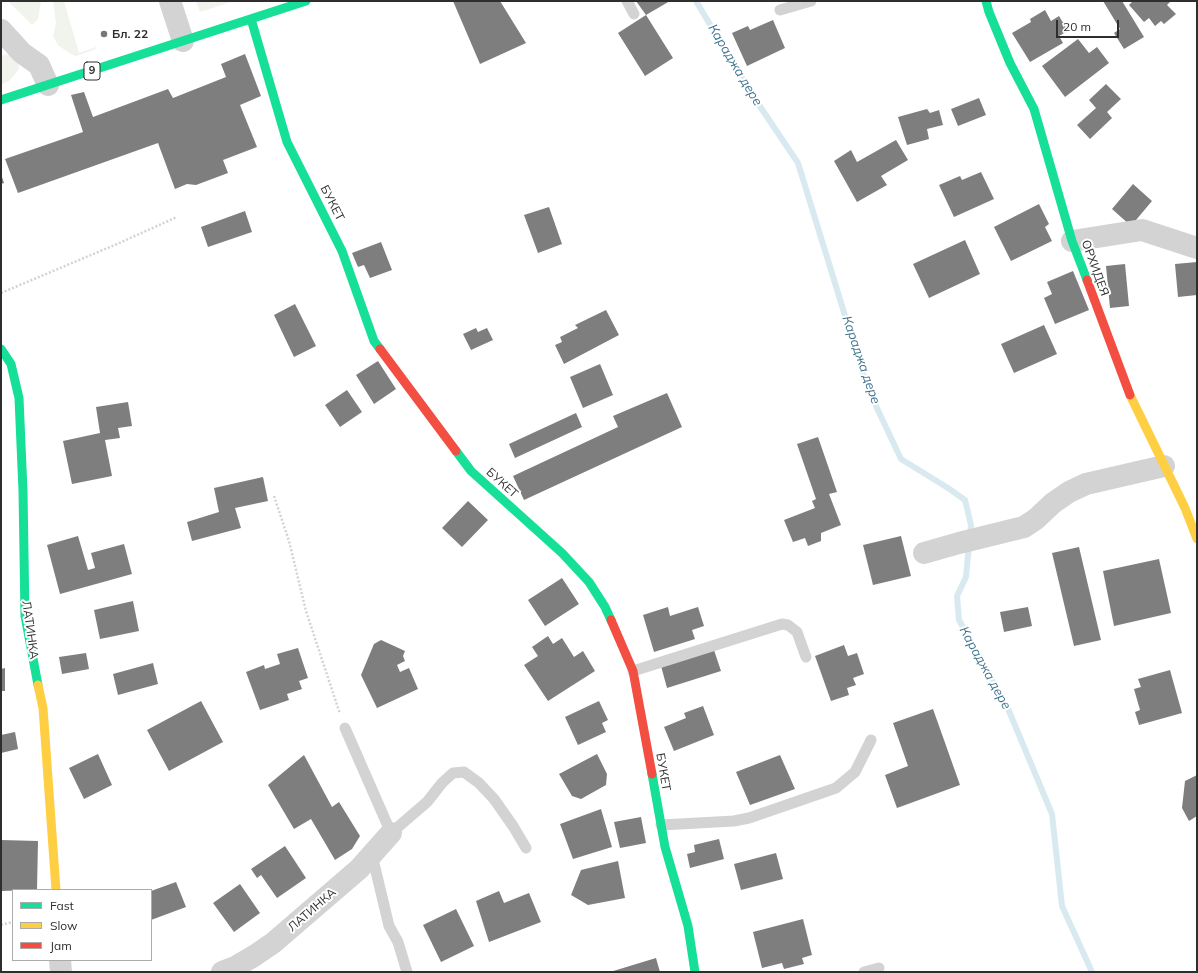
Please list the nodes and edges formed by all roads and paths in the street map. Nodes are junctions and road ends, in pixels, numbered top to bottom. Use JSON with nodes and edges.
{"nodes":[{"id":1,"x":170,"y":1,"type":"edge"},
{"id":2,"x":306,"y":1,"type":"edge"},
{"id":3,"x":627,"y":1,"type":"edge"},
{"id":4,"x":811,"y":1,"type":"edge"},
{"id":5,"x":986,"y":1,"type":"edge"},
{"id":6,"x":780,"y":10,"type":"dead end"},
{"id":7,"x":634,"y":14,"type":"dead end"},
{"id":8,"x":251,"y":19,"type":"junction"},
{"id":9,"x":1,"y":30,"type":"edge"},
{"id":10,"x":183,"y":41,"type":"junction"},
{"id":11,"x":48,"y":85,"type":"junction"},
{"id":12,"x":1,"y":100,"type":"edge"},
{"id":13,"x":178,"y":217,"type":"dead end"},
{"id":14,"x":1072,"y":241,"type":"junction"},
{"id":15,"x":1197,"y":248,"type":"edge"},
{"id":16,"x":1,"y":293,"type":"edge"},
{"id":17,"x":1,"y":349,"type":"edge"},
{"id":18,"x":1164,"y":466,"type":"junction"},
{"id":19,"x":274,"y":496,"type":"dead end"},
{"id":20,"x":1197,"y":539,"type":"edge"},
{"id":21,"x":924,"y":553,"type":"dead end"},
{"id":22,"x":806,"y":658,"type":"dead end"},
{"id":23,"x":633,"y":671,"type":"junction"},
{"id":24,"x":345,"y":728,"type":"joint"},
{"id":25,"x":871,"y":740,"type":"dead end"},
{"id":26,"x":661,"y":825,"type":"junction"},
{"id":27,"x":391,"y":833,"type":"junction"},
{"id":28,"x":526,"y":848,"type":"dead end"},
{"id":29,"x":372,"y":855,"type":"junction"},
{"id":30,"x":56,"y":889,"type":"edge"},
{"id":31,"x":12,"y":922,"type":"edge"},
{"id":32,"x":1,"y":925,"type":"edge"},
{"id":33,"x":60,"y":961,"type":"edge"},
{"id":34,"x":879,"y":968,"type":"dead end"},
{"id":35,"x":61,"y":972,"type":"edge"},
{"id":36,"x":222,"y":972,"type":"edge"},
{"id":37,"x":407,"y":972,"type":"edge"},
{"id":38,"x":695,"y":972,"type":"edge"},
{"id":39,"x":864,"y":972,"type":"edge"}],
"edges":[{"from":1,"to":10,"type":"street"},
{"from":2,"to":8,"type":"street","number":"9"},
{"from":3,"to":7,"type":"lane"},
{"from":4,"to":6,"type":"lane"},
{"from":5,"to":14,"type":"street","name":"ОРХИДЕЯ"},
{"from":8,"to":10,"type":"street","number":"9"},
{"from":8,"to":23,"type":"street","name":"БУКЕТ"},
{"from":9,"to":11,"type":"street"},
{"from":10,"to":11,"type":"street","number":"9"},
{"from":11,"to":12,"type":"street","number":"9"},
{"from":13,"to":16,"type":"path"},
{"from":14,"to":15,"type":"street"},
{"from":14,"to":18,"type":"street","name":"ОРХИДЕЯ"},
{"from":17,"to":30,"type":"street","name":"ЛАТИНКА"},
{"from":18,"to":20,"type":"street","name":"ОРХИДЕЯ"},
{"from":18,"to":21,"type":"street"},
{"from":19,"to":24,"type":"path"},
{"from":22,"to":23,"type":"lane"},
{"from":23,"to":26,"type":"street","name":"БУКЕТ"},
{"from":24,"to":27,"type":"lane"},
{"from":25,"to":26,"type":"lane"},
{"from":26,"to":38,"type":"street","name":"БУКЕТ"},
{"from":27,"to":28,"type":"lane"},
{"from":27,"to":29,"type":"street","name":"ЛАТИНКА"},
{"from":29,"to":36,"type":"street","name":"ЛАТИНКА"},
{"from":29,"to":37,"type":"lane"},
{"from":31,"to":32,"type":"path"},
{"from":33,"to":35,"type":"street"},
{"from":34,"to":39,"type":"lane"}]}
